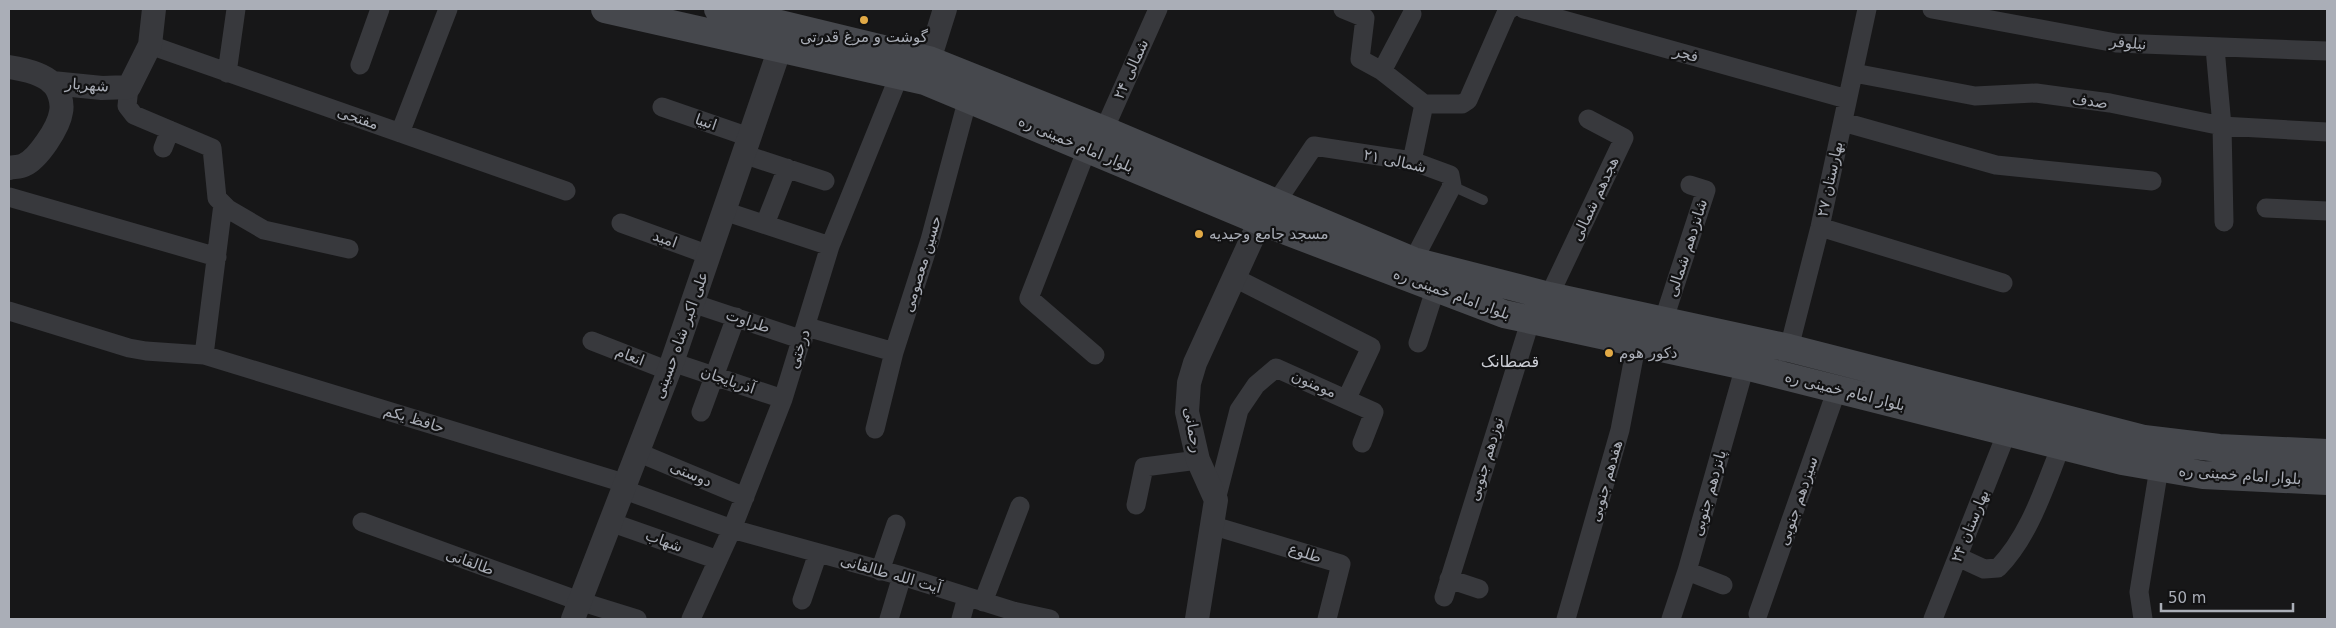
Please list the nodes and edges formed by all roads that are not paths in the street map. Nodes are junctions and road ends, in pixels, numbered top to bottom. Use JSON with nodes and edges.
{"nodes":[{"id":1,"x":154,"y":9,"type":"edge"},
{"id":2,"x":236,"y":9,"type":"edge"},
{"id":3,"x":380,"y":9,"type":"edge"},
{"id":4,"x":448,"y":9,"type":"edge"},
{"id":5,"x":605,"y":9,"type":"edge"},
{"id":6,"x":718,"y":9,"type":"edge"},
{"id":7,"x":945,"y":9,"type":"edge"},
{"id":8,"x":1343,"y":9,"type":"edge"},
{"id":9,"x":1510,"y":9,"type":"edge"},
{"id":10,"x":1524,"y":9,"type":"edge"},
{"id":11,"x":1867,"y":9,"type":"edge"},
{"id":12,"x":1932,"y":9,"type":"edge"},
{"id":13,"x":1153,"y":11,"type":"edge"},
{"id":14,"x":1412,"y":14,"type":"dead end"},
{"id":15,"x":1994,"y":14,"type":"edge"},
{"id":16,"x":150,"y":45,"type":"junction"},
{"id":17,"x":780,"y":48,"type":"junction"},
{"id":18,"x":2215,"y":48,"type":"junction"},
{"id":19,"x":2327,"y":52,"type":"edge"},
{"id":20,"x":929,"y":60,"type":"junction"},
{"id":21,"x":360,"y":65,"type":"dead end"},
{"id":22,"x":9,"y":67,"type":"edge"},
{"id":23,"x":1382,"y":71,"type":"junction"},
{"id":24,"x":227,"y":72,"type":"junction"},
{"id":25,"x":1854,"y":73,"type":"junction"},
{"id":26,"x":899,"y":76,"type":"junction"},
{"id":27,"x":52,"y":83,"type":"junction"},
{"id":28,"x":129,"y":87,"type":"junction"},
{"id":29,"x":968,"y":98,"type":"junction"},
{"id":30,"x":1847,"y":99,"type":"junction"},
{"id":31,"x":1424,"y":104,"type":"junction"},
{"id":32,"x":662,"y":107,"type":"dead end"},
{"id":33,"x":1588,"y":119,"type":"dead end"},
{"id":34,"x":1843,"y":122,"type":"junction"},
{"id":35,"x":2222,"y":126,"type":"junction"},
{"id":36,"x":170,"y":130,"type":"junction"},
{"id":37,"x":2327,"y":132,"type":"edge"},
{"id":38,"x":400,"y":133,"type":"junction"},
{"id":39,"x":1096,"y":140,"type":"junction"},
{"id":40,"x":746,"y":146,"type":"junction"},
{"id":41,"x":163,"y":148,"type":"dead end"},
{"id":42,"x":1412,"y":161,"type":"junction"},
{"id":43,"x":9,"y":168,"type":"edge"},
{"id":44,"x":787,"y":168,"type":"junction"},
{"id":45,"x":825,"y":181,"type":"dead end"},
{"id":46,"x":2152,"y":181,"type":"dead end"},
{"id":47,"x":1452,"y":186,"type":"junction"},
{"id":48,"x":1690,"y":186,"type":"dead end"},
{"id":49,"x":566,"y":191,"type":"dead end"},
{"id":50,"x":9,"y":197,"type":"edge"},
{"id":51,"x":1483,"y":200,"type":"dead end"},
{"id":52,"x":223,"y":204,"type":"junction"},
{"id":53,"x":2266,"y":208,"type":"dead end"},
{"id":54,"x":724,"y":210,"type":"junction"},
{"id":55,"x":2327,"y":211,"type":"edge"},
{"id":56,"x":1267,"y":212,"type":"junction"},
{"id":57,"x":2224,"y":222,"type":"dead end"},
{"id":58,"x":621,"y":223,"type":"dead end"},
{"id":59,"x":766,"y":224,"type":"junction"},
{"id":60,"x":1820,"y":227,"type":"junction"},
{"id":61,"x":830,"y":246,"type":"junction"},
{"id":62,"x":349,"y":249,"type":"dead end"},
{"id":63,"x":709,"y":255,"type":"junction"},
{"id":64,"x":217,"y":256,"type":"junction"},
{"id":65,"x":1413,"y":261,"type":"junction"},
{"id":66,"x":1235,"y":278,"type":"junction"},
{"id":67,"x":2002,"y":283,"type":"dead end"},
{"id":68,"x":1435,"y":290,"type":"junction"},
{"id":69,"x":1549,"y":296,"type":"junction"},
{"id":70,"x":692,"y":303,"type":"junction"},
{"id":71,"x":9,"y":311,"type":"edge"},
{"id":72,"x":736,"y":317,"type":"junction"},
{"id":73,"x":1530,"y":322,"type":"junction"},
{"id":74,"x":1663,"y":322,"type":"junction"},
{"id":75,"x":805,"y":333,"type":"junction"},
{"id":76,"x":1637,"y":341,"type":"junction"},
{"id":77,"x":592,"y":342,"type":"dead end"},
{"id":78,"x":1418,"y":343,"type":"dead end"},
{"id":79,"x":1789,"y":348,"type":"junction"},
{"id":80,"x":894,"y":352,"type":"junction"},
{"id":81,"x":204,"y":355,"type":"junction"},
{"id":82,"x":1094,"y":355,"type":"dead end"},
{"id":83,"x":1745,"y":366,"type":"junction"},
{"id":84,"x":671,"y":367,"type":"junction"},
{"id":85,"x":715,"y":376,"type":"junction"},
{"id":86,"x":1837,"y":389,"type":"junction"},
{"id":87,"x":1347,"y":398,"type":"junction"},
{"id":88,"x":783,"y":399,"type":"junction"},
{"id":89,"x":701,"y":412,"type":"dead end"},
{"id":90,"x":875,"y":429,"type":"dead end"},
{"id":91,"x":2008,"y":432,"type":"junction"},
{"id":92,"x":1362,"y":443,"type":"dead end"},
{"id":93,"x":2061,"y":446,"type":"junction"},
{"id":94,"x":637,"y":452,"type":"junction"},
{"id":95,"x":2327,"y":453,"type":"edge"},
{"id":96,"x":1198,"y":460,"type":"junction"},
{"id":97,"x":2159,"y":468,"type":"junction"},
{"id":98,"x":2327,"y":481,"type":"edge"},
{"id":99,"x":623,"y":486,"type":"junction"},
{"id":100,"x":745,"y":497,"type":"junction"},
{"id":101,"x":1216,"y":500,"type":"junction"},
{"id":102,"x":1136,"y":505,"type":"dead end"},
{"id":103,"x":1020,"y":506,"type":"dead end"},
{"id":104,"x":362,"y":522,"type":"dead end"},
{"id":105,"x":610,"y":522,"type":"junction"},
{"id":106,"x":896,"y":524,"type":"dead end"},
{"id":107,"x":1214,"y":526,"type":"junction"},
{"id":108,"x":732,"y":529,"type":"junction"},
{"id":109,"x":818,"y":553,"type":"junction"},
{"id":110,"x":1958,"y":557,"type":"junction"},
{"id":111,"x":718,"y":560,"type":"junction"},
{"id":112,"x":880,"y":571,"type":"junction"},
{"id":113,"x":1687,"y":571,"type":"junction"},
{"id":114,"x":902,"y":576,"type":"junction"},
{"id":115,"x":1723,"y":585,"type":"dead end"},
{"id":116,"x":1479,"y":589,"type":"dead end"},
{"id":117,"x":975,"y":599,"type":"junction"},
{"id":118,"x":802,"y":600,"type":"dead end"},
{"id":119,"x":576,"y":610,"type":"edge"},
{"id":120,"x":1758,"y":614,"type":"dead end"},
{"id":121,"x":637,"y":619,"type":"edge"},
{"id":122,"x":691,"y":619,"type":"edge"},
{"id":123,"x":888,"y":619,"type":"edge"},
{"id":124,"x":961,"y":619,"type":"edge"},
{"id":125,"x":1050,"y":619,"type":"edge"},
{"id":126,"x":1197,"y":619,"type":"edge"},
{"id":127,"x":1327,"y":619,"type":"edge"},
{"id":128,"x":1566,"y":619,"type":"edge"},
{"id":129,"x":1671,"y":619,"type":"edge"},
{"id":130,"x":1933,"y":619,"type":"edge"},
{"id":131,"x":2143,"y":619,"type":"edge"}],
"edges":[{"from":1,"to":16,"type":"street","name":"شهریار"},
{"from":2,"to":24,"type":"street"},
{"from":3,"to":21,"type":"street"},
{"from":4,"to":38,"type":"street"},
{"from":5,"to":17,"type":"main road","name":"بلوار امام خمینی ره"},
{"from":6,"to":20,"type":"main road","name":"بلوار امام خمینی ره"},
{"from":7,"to":20,"type":"street"},
{"from":8,"to":23,"type":"street"},
{"from":9,"to":31,"type":"street"},
{"from":10,"to":30,"type":"street","name":"فجر"},
{"from":11,"to":25,"type":"street","name":"بهارستان ۲۷"},
{"from":12,"to":15,"type":"street","name":"نیلوفر"},
{"from":13,"to":39,"type":"street","name":"۲۴ شمالی"},
{"from":14,"to":23,"type":"street"},
{"from":15,"to":18,"type":"street","name":"نیلوفر"},
{"from":16,"to":24,"type":"street","name":"مفتحی"},
{"from":16,"to":28,"type":"street","name":"شهریار"},
{"from":17,"to":26,"type":"main road","name":"بلوار امام خمینی ره"},
{"from":17,"to":40,"type":"street","name":"علی اکبر شاه حسینی"},
{"from":18,"to":19,"type":"street","name":"نیلوفر"},
{"from":18,"to":35,"type":"street"},
{"from":20,"to":39,"type":"main road","name":"بلوار امام خمینی ره"},
{"from":22,"to":27,"type":"street"},
{"from":23,"to":31,"type":"street"},
{"from":24,"to":38,"type":"street","name":"مفتحی"},
{"from":25,"to":30,"type":"street","name":"بهارستان ۲۷"},
{"from":25,"to":35,"type":"street","name":"صدف"},
{"from":26,"to":29,"type":"main road","name":"بلوار امام خمینی ره"},
{"from":26,"to":61,"type":"street","name":"درختی"},
{"from":27,"to":28,"type":"street","name":"شهریار"},
{"from":27,"to":43,"type":"street"},
{"from":28,"to":36,"type":"street"},
{"from":29,"to":39,"type":"main road","name":"بلوار امام خمینی ره"},
{"from":29,"to":80,"type":"street","name":"حسین معصومی"},
{"from":30,"to":34,"type":"street","name":"بهارستان ۲۷"},
{"from":31,"to":42,"type":"street"},
{"from":32,"to":40,"type":"street","name":"انبیا"},
{"from":33,"to":69,"type":"street","name":"هجدهم شمالی"},
{"from":34,"to":46,"type":"street"},
{"from":34,"to":60,"type":"street","name":"بهارستان ۲۷"},
{"from":35,"to":37,"type":"street","name":"صدف"},
{"from":35,"to":57,"type":"street"},
{"from":36,"to":41,"type":"street"},
{"from":36,"to":52,"type":"street"},
{"from":38,"to":49,"type":"street","name":"مفتحی"},
{"from":39,"to":56,"type":"main road","name":"بلوار امام خمینی ره"},
{"from":39,"to":82,"type":"street","name":"۲۴ شمالی"},
{"from":40,"to":44,"type":"street","name":"انبیا"},
{"from":40,"to":54,"type":"street","name":"علی اکبر شاه حسینی"},
{"from":42,"to":47,"type":"street","name":"۲۱ شمالی"},
{"from":42,"to":56,"type":"street","name":"۲۱ شمالی"},
{"from":44,"to":45,"type":"street","name":"انبیا"},
{"from":44,"to":59,"type":"street"},
{"from":47,"to":51,"type":"lane"},
{"from":47,"to":65,"type":"street"},
{"from":48,"to":74,"type":"street","name":"شانزدهم شمالی"},
{"from":50,"to":64,"type":"street"},
{"from":52,"to":62,"type":"street"},
{"from":52,"to":64,"type":"street"},
{"from":53,"to":55,"type":"street"},
{"from":54,"to":59,"type":"street"},
{"from":54,"to":63,"type":"street","name":"علی اکبر شاه حسینی"},
{"from":56,"to":65,"type":"main road","name":"بلوار امام خمینی ره"},
{"from":56,"to":66,"type":"street","name":"رحمانی"},
{"from":56,"to":68,"type":"main road","name":"بلوار امام خمینی ره"},
{"from":58,"to":63,"type":"street","name":"امید"},
{"from":59,"to":61,"type":"street"},
{"from":60,"to":67,"type":"street"},
{"from":60,"to":79,"type":"street","name":"بهارستان ۲۷"},
{"from":61,"to":75,"type":"street","name":"درختی"},
{"from":63,"to":70,"type":"street","name":"علی اکبر شاه حسینی"},
{"from":64,"to":81,"type":"street"},
{"from":65,"to":69,"type":"main road","name":"بلوار امام خمینی ره"},
{"from":66,"to":87,"type":"street"},
{"from":66,"to":96,"type":"street","name":"رحمانی"},
{"from":68,"to":73,"type":"main road","name":"بلوار امام خمینی ره"},
{"from":68,"to":78,"type":"street"},
{"from":69,"to":74,"type":"main road","name":"بلوار امام خمینی ره"},
{"from":70,"to":72,"type":"street","name":"طراوت"},
{"from":70,"to":84,"type":"street","name":"علی اکبر شاه حسینی"},
{"from":71,"to":81,"type":"street","name":"حافظ یکم"},
{"from":72,"to":75,"type":"street","name":"طراوت"},
{"from":72,"to":85,"type":"street"},
{"from":73,"to":76,"type":"main road","name":"بلوار امام خمینی ره"},
{"from":73,"to":116,"type":"street","name":"نوزدهم جنوبی"},
{"from":74,"to":79,"type":"main road","name":"بلوار امام خمینی ره"},
{"from":75,"to":80,"type":"street","name":"طراوت"},
{"from":75,"to":88,"type":"street","name":"درختی"},
{"from":76,"to":83,"type":"main road","name":"بلوار امام خمینی ره"},
{"from":76,"to":128,"type":"street","name":"هفدهم جنوبی"},
{"from":77,"to":84,"type":"street","name":"انعام"},
{"from":79,"to":95,"type":"main road","name":"بلوار امام خمینی ره"},
{"from":80,"to":90,"type":"street","name":"حسین معصومی"},
{"from":81,"to":99,"type":"street","name":"حافظ یکم"},
{"from":83,"to":86,"type":"main road","name":"بلوار امام خمینی ره"},
{"from":83,"to":113,"type":"street","name":"پانزدهم جنوبی"},
{"from":84,"to":85,"type":"street","name":"آذربایجان"},
{"from":84,"to":94,"type":"street","name":"علی اکبر شاه حسینی"},
{"from":85,"to":88,"type":"street","name":"آذربایجان"},
{"from":85,"to":89,"type":"street"},
{"from":86,"to":91,"type":"main road","name":"بلوار امام خمینی ره"},
{"from":86,"to":120,"type":"street","name":"سیزدهم جنوبی"},
{"from":87,"to":92,"type":"street","name":"مومنون"},
{"from":87,"to":101,"type":"street","name":"مومنون"},
{"from":88,"to":100,"type":"street","name":"درختی"},
{"from":91,"to":93,"type":"main road","name":"بلوار امام خمینی ره"},
{"from":91,"to":110,"type":"street","name":"بهارستان ۲۴"},
{"from":93,"to":97,"type":"main road","name":"بلوار امام خمینی ره"},
{"from":93,"to":110,"type":"street"},
{"from":94,"to":99,"type":"street","name":"علی اکبر شاه حسینی"},
{"from":94,"to":100,"type":"street","name":"دوستی"},
{"from":96,"to":101,"type":"street","name":"رحمانی"},
{"from":96,"to":102,"type":"street"},
{"from":97,"to":98,"type":"main road","name":"بلوار امام خمینی ره"},
{"from":97,"to":131,"type":"street"},
{"from":99,"to":105,"type":"street","name":"علی اکبر شاه حسینی"},
{"from":99,"to":108,"type":"street","name":"حافظ یکم"},
{"from":100,"to":108,"type":"street","name":"درختی"},
{"from":101,"to":107,"type":"street","name":"رحمانی"},
{"from":103,"to":117,"type":"street"},
{"from":104,"to":119,"type":"street","name":"طالقانی"},
{"from":105,"to":111,"type":"street","name":"شهاب"},
{"from":105,"to":119,"type":"street","name":"علی اکبر شاه حسینی"},
{"from":106,"to":112,"type":"street"},
{"from":107,"to":126,"type":"street","name":"رحمانی"},
{"from":107,"to":127,"type":"street","name":"طلوع"},
{"from":108,"to":109,"type":"street","name":"آیت الله طالقانی"},
{"from":108,"to":111,"type":"street","name":"درختی"},
{"from":109,"to":112,"type":"street","name":"آیت الله طالقانی"},
{"from":109,"to":118,"type":"street"},
{"from":110,"to":130,"type":"street","name":"بهارستان ۲۴"},
{"from":111,"to":122,"type":"street","name":"درختی"},
{"from":112,"to":114,"type":"street","name":"آیت الله طالقانی"},
{"from":113,"to":115,"type":"street"},
{"from":113,"to":129,"type":"street","name":"پانزدهم جنوبی"},
{"from":114,"to":117,"type":"street","name":"آیت الله طالقانی"},
{"from":114,"to":123,"type":"street"},
{"from":117,"to":124,"type":"street"},
{"from":117,"to":125,"type":"street","name":"آیت الله طالقانی"},
{"from":119,"to":121,"type":"street","name":"طالقانی"}]}
